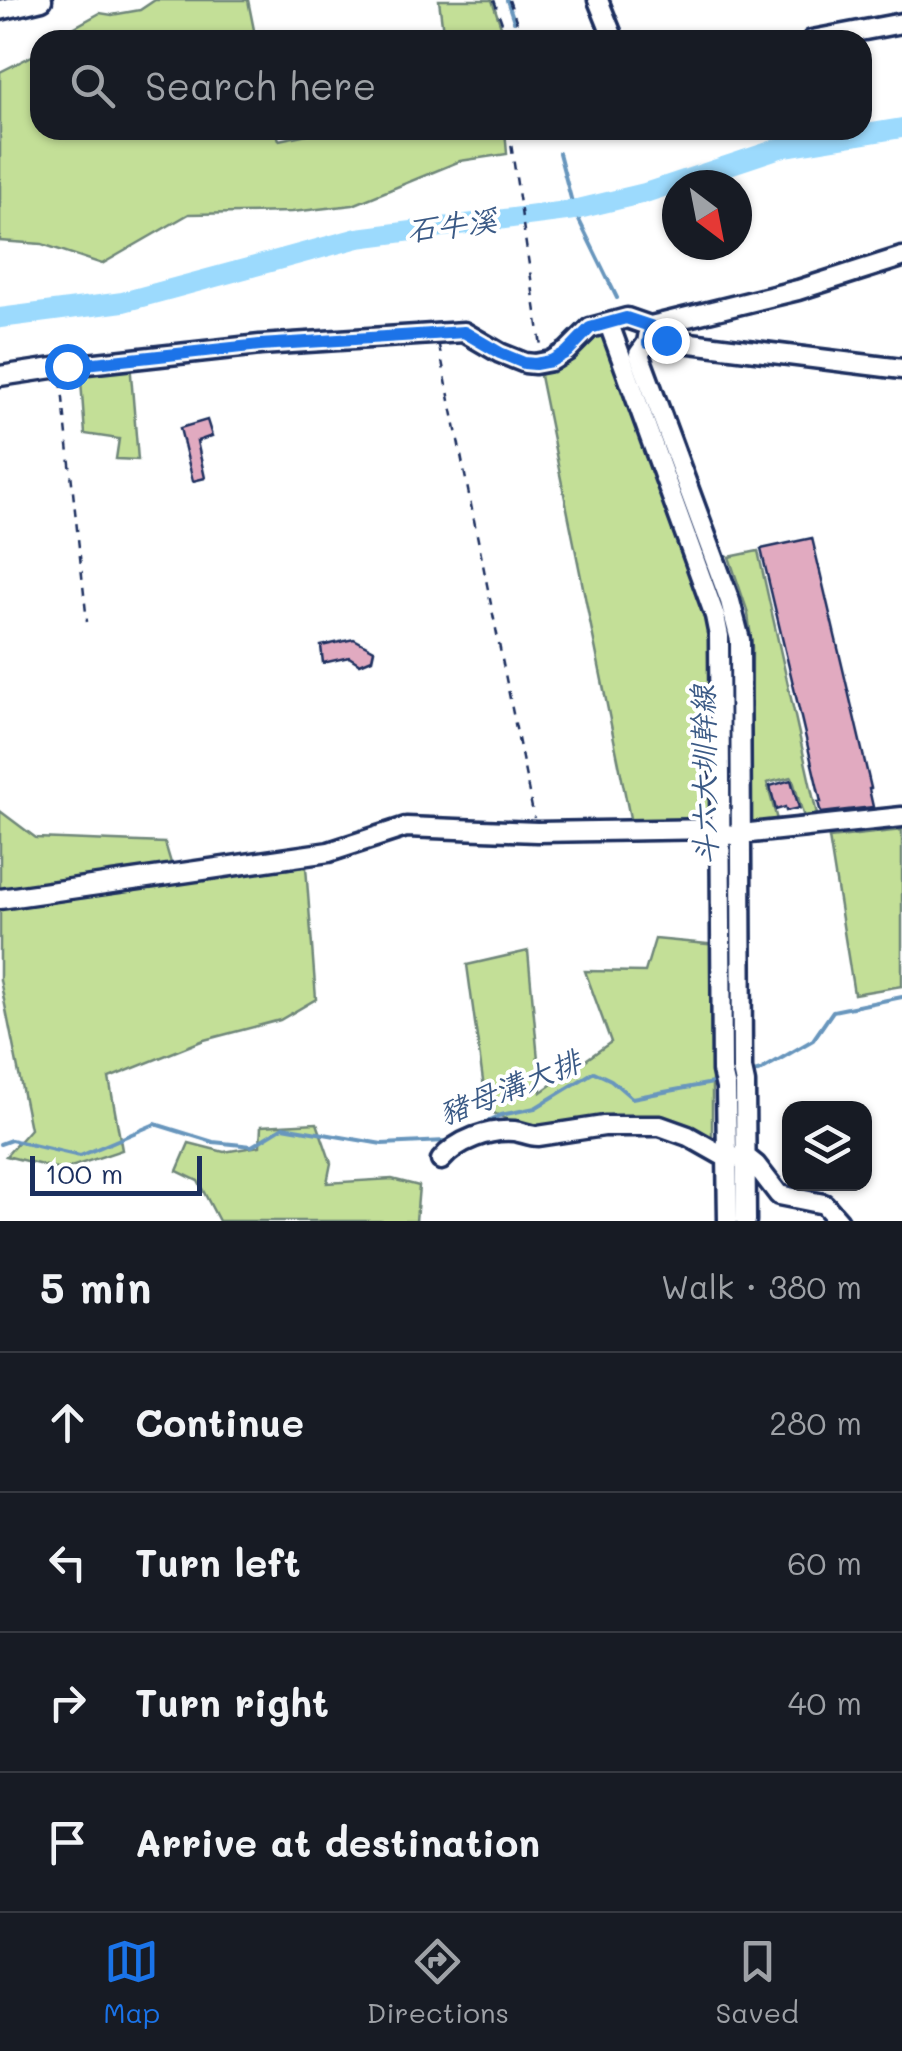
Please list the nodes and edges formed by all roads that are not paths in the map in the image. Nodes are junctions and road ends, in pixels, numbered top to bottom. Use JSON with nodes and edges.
{"nodes":[{"id":1,"x":42,"y":0,"type":"edge"},
{"id":2,"x":598,"y":0,"type":"edge"},
{"id":3,"x":0,"y":10,"type":"edge"},
{"id":4,"x":902,"y":24,"type":"edge"},
{"id":5,"x":610,"y":30,"type":"edge"},
{"id":6,"x":868,"y":30,"type":"edge"},
{"id":7,"x":902,"y":257,"type":"edge"},
{"id":8,"x":609,"y":324,"type":"junction"},
{"id":9,"x":647,"y":331,"type":"junction"},
{"id":10,"x":902,"y":369,"type":"edge"},
{"id":11,"x":0,"y":376,"type":"edge"},
{"id":12,"x":902,"y":817,"type":"edge"},
{"id":13,"x":731,"y":835,"type":"junction"},
{"id":14,"x":0,"y":899,"type":"edge"},
{"id":15,"x":734,"y":1078,"type":"junction"},
{"id":16,"x":746,"y":1157,"type":"junction"},
{"id":17,"x":726,"y":1158,"type":"junction"},
{"id":18,"x":441,"y":1160,"type":"dead end"},
{"id":19,"x":728,"y":1221,"type":"edge"},
{"id":20,"x":746,"y":1221,"type":"edge"},
{"id":21,"x":839,"y":1221,"type":"edge"}],
"edges":[{"from":1,"to":3,"type":"street"},
{"from":2,"to":5,"type":"street"},
{"from":4,"to":6,"type":"street"},
{"from":7,"to":9,"type":"street"},
{"from":8,"to":9,"type":"street"},
{"from":8,"to":11,"type":"street"},
{"from":8,"to":13,"type":"street"},
{"from":9,"to":10,"type":"street"},
{"from":9,"to":13,"type":"street"},
{"from":12,"to":13,"type":"street"},
{"from":13,"to":14,"type":"street"},
{"from":13,"to":15,"type":"street"},
{"from":15,"to":16,"type":"street"},
{"from":15,"to":17,"type":"street"},
{"from":16,"to":17,"type":"street"},
{"from":16,"to":20,"type":"street"},
{"from":16,"to":21,"type":"street"},
{"from":17,"to":18,"type":"street"},
{"from":17,"to":19,"type":"street"}]}
